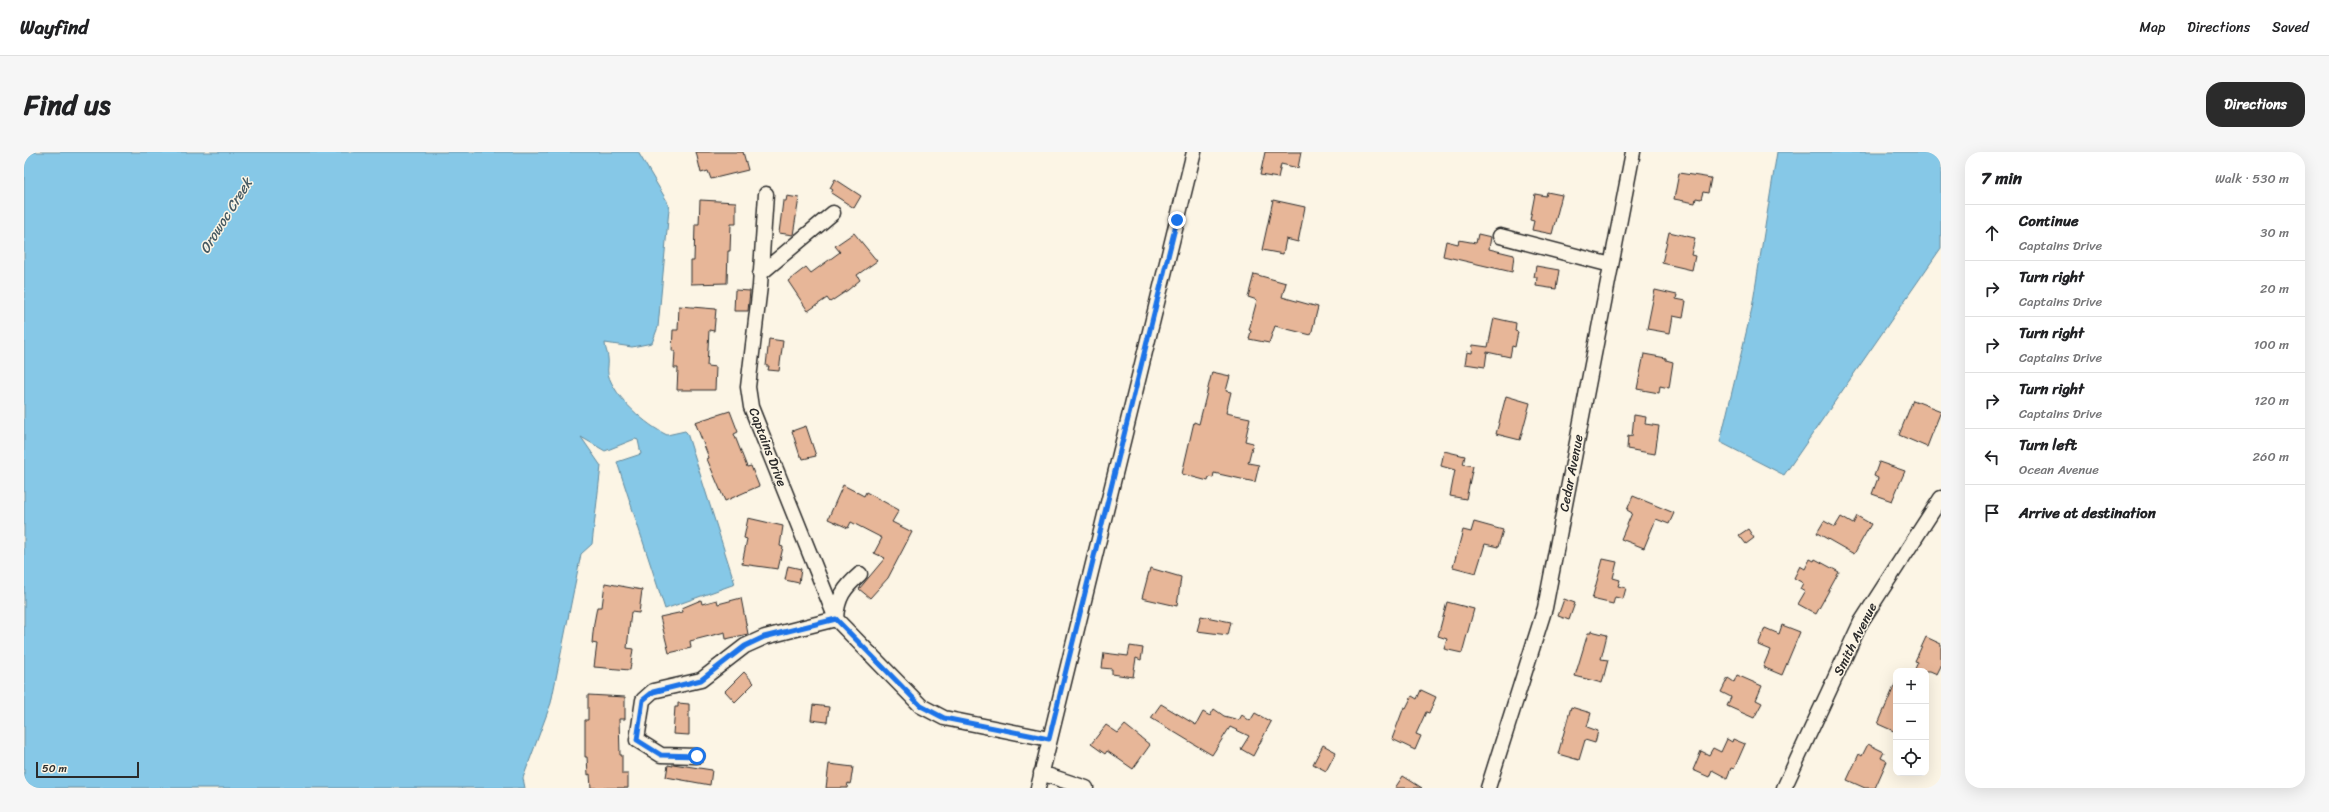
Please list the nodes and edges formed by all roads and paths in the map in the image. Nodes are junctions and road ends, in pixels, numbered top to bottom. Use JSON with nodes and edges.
{"nodes":[{"id":1,"x":1194,"y":152,"type":"edge"},
{"id":2,"x":1633,"y":152,"type":"edge"},
{"id":3,"x":766,"y":194,"type":"dead end"},
{"id":4,"x":833,"y":213,"type":"dead end"},
{"id":5,"x":1500,"y":236,"type":"dead end"},
{"id":6,"x":1611,"y":265,"type":"junction"},
{"id":7,"x":760,"y":274,"type":"junction"},
{"id":8,"x":1941,"y":498,"type":"edge"},
{"id":9,"x":860,"y":574,"type":"dead end"},
{"id":10,"x":836,"y":619,"type":"junction"},
{"id":11,"x":1049,"y":739,"type":"junction"},
{"id":12,"x":697,"y":756,"type":"dead end"},
{"id":13,"x":1041,"y":774,"type":"junction"},
{"id":14,"x":1038,"y":788,"type":"edge"},
{"id":15,"x":1086,"y":788,"type":"edge"},
{"id":16,"x":1488,"y":788,"type":"edge"},
{"id":17,"x":1784,"y":788,"type":"edge"}],
"edges":[{"from":1,"to":11,"type":"street"},
{"from":2,"to":6,"type":"street","name":"Cedar Avenue"},
{"from":3,"to":7,"type":"street","name":"Captains Drive"},
{"from":4,"to":7,"type":"street"},
{"from":5,"to":6,"type":"street"},
{"from":6,"to":16,"type":"street","name":"Cedar Avenue"},
{"from":7,"to":10,"type":"street","name":"Captains Drive"},
{"from":8,"to":17,"type":"street","name":"Smith Avenue"},
{"from":9,"to":10,"type":"street"},
{"from":10,"to":11,"type":"street","name":"Captains Drive"},
{"from":10,"to":12,"type":"street"},
{"from":11,"to":13,"type":"street"},
{"from":13,"to":14,"type":"street"},
{"from":13,"to":15,"type":"street"}]}
